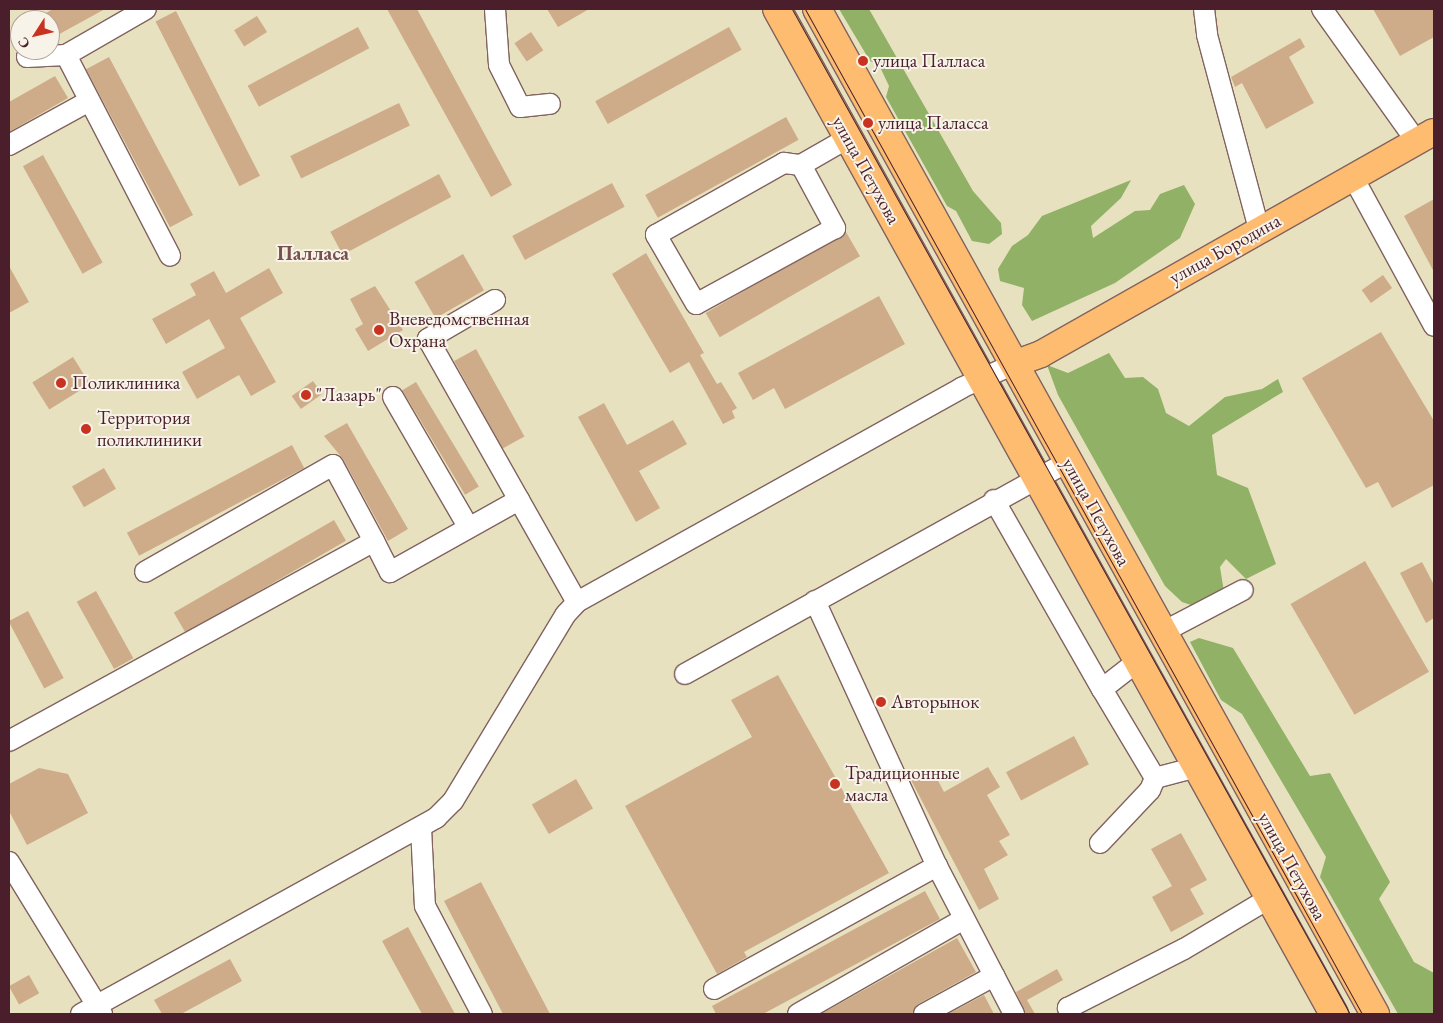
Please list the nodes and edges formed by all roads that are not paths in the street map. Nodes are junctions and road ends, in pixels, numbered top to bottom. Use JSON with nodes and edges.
{"nodes":[{"id":1,"x":146,"y":9,"type":"edge"},
{"id":2,"x":495,"y":9,"type":"edge"},
{"id":3,"x":777,"y":9,"type":"edge"},
{"id":4,"x":817,"y":9,"type":"edge"},
{"id":5,"x":1204,"y":9,"type":"edge"},
{"id":6,"x":1322,"y":9,"type":"edge"},
{"id":7,"x":60,"y":55,"type":"edge"},
{"id":8,"x":66,"y":55,"type":"junction"},
{"id":9,"x":89,"y":101,"type":"junction"},
{"id":10,"x":550,"y":104,"type":"dead end"},
{"id":11,"x":1425,"y":137,"type":"edge"},
{"id":12,"x":848,"y":138,"type":"junction"},
{"id":13,"x":9,"y":145,"type":"edge"},
{"id":14,"x":801,"y":165,"type":"junction"},
{"id":15,"x":1354,"y":179,"type":"junction"},
{"id":16,"x":1259,"y":229,"type":"junction"},
{"id":17,"x":170,"y":256,"type":"dead end"},
{"id":18,"x":495,"y":300,"type":"dead end"},
{"id":19,"x":1434,"y":326,"type":"edge"},
{"id":20,"x":1014,"y":364,"type":"junction"},
{"id":21,"x":982,"y":379,"type":"junction"},
{"id":22,"x":393,"y":397,"type":"dead end"},
{"id":23,"x":1068,"y":462,"type":"junction"},
{"id":24,"x":1037,"y":479,"type":"junction"},
{"id":25,"x":520,"y":500,"type":"junction"},
{"id":26,"x":994,"y":500,"type":"junction"},
{"id":27,"x":469,"y":528,"type":"junction"},
{"id":28,"x":374,"y":542,"type":"junction"},
{"id":29,"x":145,"y":572,"type":"dead end"},
{"id":30,"x":1243,"y":590,"type":"dead end"},
{"id":31,"x":816,"y":601,"type":"junction"},
{"id":32,"x":577,"y":602,"type":"junction"},
{"id":33,"x":1163,"y":632,"type":"junction"},
{"id":34,"x":1138,"y":661,"type":"junction"},
{"id":35,"x":685,"y":674,"type":"dead end"},
{"id":36,"x":1102,"y":689,"type":"junction"},
{"id":37,"x":9,"y":741,"type":"edge"},
{"id":38,"x":1198,"y":767,"type":"junction"},
{"id":39,"x":1155,"y":778,"type":"junction"},
{"id":40,"x":421,"y":828,"type":"junction"},
{"id":41,"x":1100,"y":843,"type":"dead end"},
{"id":42,"x":9,"y":862,"type":"edge"},
{"id":43,"x":937,"y":866,"type":"junction"},
{"id":44,"x":1270,"y":898,"type":"junction"},
{"id":45,"x":964,"y":919,"type":"junction"},
{"id":46,"x":994,"y":976,"type":"junction"},
{"id":47,"x":714,"y":989,"type":"dead end"},
{"id":48,"x":94,"y":1011,"type":"edge"},
{"id":49,"x":482,"y":1014,"type":"edge"},
{"id":50,"x":798,"y":1014,"type":"edge"},
{"id":51,"x":924,"y":1014,"type":"edge"},
{"id":52,"x":1014,"y":1014,"type":"edge"},
{"id":53,"x":1071,"y":1014,"type":"edge"},
{"id":54,"x":1334,"y":1014,"type":"edge"},
{"id":55,"x":1375,"y":1014,"type":"edge"}],
"edges":[{"from":1,"to":8,"type":"street"},
{"from":2,"to":10,"type":"street"},
{"from":3,"to":12,"type":"highway","name":"улица Петухова"},
{"from":4,"to":20,"type":"highway","name":"улица Петухова"},
{"from":5,"to":16,"type":"street"},
{"from":6,"to":11,"type":"street"},
{"from":7,"to":8,"type":"street"},
{"from":8,"to":9,"type":"street"},
{"from":9,"to":13,"type":"street"},
{"from":9,"to":17,"type":"street"},
{"from":11,"to":15,"type":"main road","name":"улица Бородина"},
{"from":12,"to":14,"type":"street"},
{"from":12,"to":21,"type":"highway","name":"улица Петухова"},
{"from":14,"to":14,"type":"street"},
{"from":15,"to":16,"type":"main road","name":"улица Бородина"},
{"from":15,"to":19,"type":"street"},
{"from":16,"to":20,"type":"main road","name":"улица Бородина"},
{"from":18,"to":25,"type":"street"},
{"from":20,"to":21,"type":"street"},
{"from":20,"to":23,"type":"highway","name":"улица Петухова"},
{"from":21,"to":24,"type":"highway","name":"улица Петухова"},
{"from":21,"to":32,"type":"street"},
{"from":22,"to":27,"type":"street"},
{"from":23,"to":24,"type":"street"},
{"from":23,"to":33,"type":"highway","name":"улица Петухова"},
{"from":24,"to":26,"type":"street"},
{"from":24,"to":34,"type":"highway","name":"улица Петухова"},
{"from":25,"to":27,"type":"street"},
{"from":25,"to":32,"type":"street"},
{"from":26,"to":31,"type":"street"},
{"from":26,"to":36,"type":"street"},
{"from":27,"to":28,"type":"street"},
{"from":28,"to":29,"type":"street"},
{"from":28,"to":37,"type":"street"},
{"from":30,"to":33,"type":"street"},
{"from":31,"to":35,"type":"street"},
{"from":31,"to":43,"type":"street"},
{"from":32,"to":40,"type":"street"},
{"from":33,"to":55,"type":"highway","name":"улица Петухова"},
{"from":34,"to":36,"type":"street"},
{"from":34,"to":38,"type":"highway","name":"улица Петухова"},
{"from":36,"to":39,"type":"street"},
{"from":38,"to":39,"type":"street"},
{"from":38,"to":44,"type":"highway","name":"улица Петухова"},
{"from":39,"to":41,"type":"street"},
{"from":40,"to":48,"type":"street"},
{"from":40,"to":49,"type":"street"},
{"from":42,"to":48,"type":"street"},
{"from":43,"to":45,"type":"street"},
{"from":43,"to":47,"type":"street"},
{"from":44,"to":53,"type":"street"},
{"from":44,"to":54,"type":"highway","name":"улица Петухова"},
{"from":45,"to":46,"type":"street"},
{"from":45,"to":50,"type":"street"},
{"from":46,"to":51,"type":"street"},
{"from":46,"to":52,"type":"street"}]}
